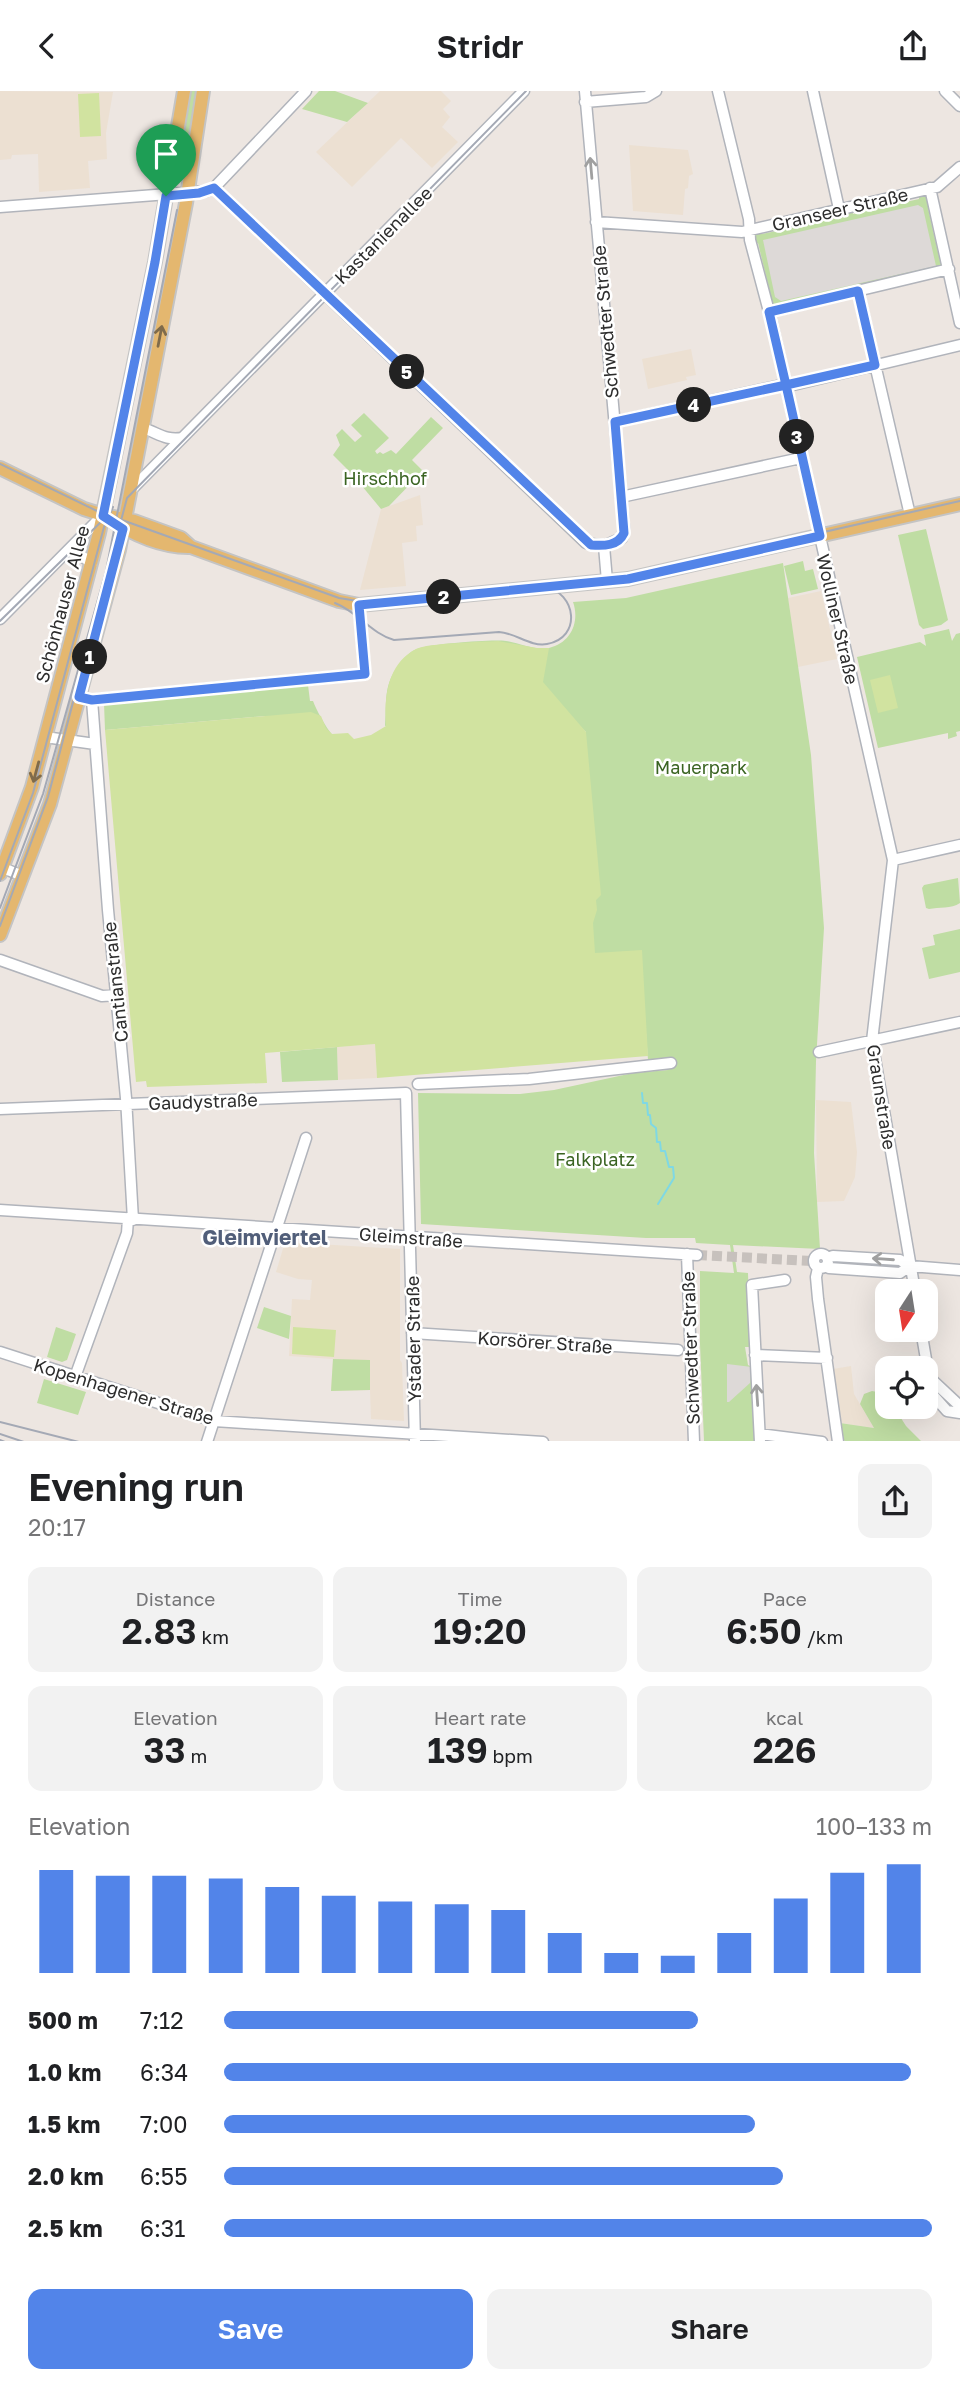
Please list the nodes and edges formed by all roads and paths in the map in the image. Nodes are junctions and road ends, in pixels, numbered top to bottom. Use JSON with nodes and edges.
{"nodes":[{"id":1,"x":184,"y":91,"type":"edge"},
{"id":2,"x":203,"y":91,"type":"edge"},
{"id":3,"x":306,"y":91,"type":"edge"},
{"id":4,"x":524,"y":91,"type":"edge"},
{"id":5,"x":656,"y":91,"type":"edge"},
{"id":6,"x":718,"y":91,"type":"edge"},
{"id":7,"x":813,"y":91,"type":"edge"},
{"id":8,"x":945,"y":91,"type":"edge"},
{"id":9,"x":585,"y":97,"type":"edge"},
{"id":10,"x":960,"y":106,"type":"edge"},
{"id":11,"x":960,"y":167,"type":"edge"},
{"id":12,"x":214,"y":188,"type":"junction"},
{"id":13,"x":930,"y":188,"type":"junction"},
{"id":14,"x":188,"y":194,"type":"junction"},
{"id":15,"x":166,"y":196,"type":"junction"},
{"id":16,"x":0,"y":207,"type":"edge"},
{"id":17,"x":839,"y":209,"type":"junction"},
{"id":18,"x":596,"y":222,"type":"junction"},
{"id":19,"x":750,"y":230,"type":"junction"},
{"id":20,"x":949,"y":269,"type":"junction"},
{"id":21,"x":858,"y":291,"type":"junction"},
{"id":22,"x":325,"y":293,"type":"junction"},
{"id":23,"x":769,"y":312,"type":"junction"},
{"id":24,"x":960,"y":323,"type":"edge"},
{"id":25,"x":960,"y":345,"type":"edge"},
{"id":26,"x":875,"y":365,"type":"junction"},
{"id":27,"x":786,"y":385,"type":"junction"},
{"id":28,"x":615,"y":422,"type":"junction"},
{"id":29,"x":120,"y":425,"type":"junction"},
{"id":30,"x":142,"y":428,"type":"junction"},
{"id":31,"x":182,"y":438,"type":"junction"},
{"id":32,"x":801,"y":458,"type":"junction"},
{"id":33,"x":1,"y":467,"type":"edge"},
{"id":34,"x":132,"y":489,"type":"junction"},
{"id":35,"x":621,"y":497,"type":"junction"},
{"id":36,"x":960,"y":504,"type":"edge"},
{"id":37,"x":910,"y":515,"type":"junction"},
{"id":38,"x":103,"y":516,"type":"junction"},
{"id":39,"x":124,"y":523,"type":"junction"},
{"id":40,"x":820,"y":536,"type":"junction"},
{"id":41,"x":604,"y":546,"type":"junction"},
{"id":42,"x":71,"y":549,"type":"junction"},
{"id":43,"x":92,"y":563,"type":"junction"},
{"id":44,"x":607,"y":581,"type":"junction"},
{"id":45,"x":359,"y":605,"type":"junction"},
{"id":46,"x":0,"y":619,"type":"edge"},
{"id":47,"x":85,"y":698,"type":"junction"},
{"id":48,"x":45,"y":737,"type":"junction"},
{"id":49,"x":67,"y":742,"type":"junction"},
{"id":50,"x":94,"y":744,"type":"junction"},
{"id":51,"x":960,"y":845,"type":"edge"},
{"id":52,"x":893,"y":860,"type":"junction"},
{"id":53,"x":1,"y":869,"type":"edge"},
{"id":54,"x":23,"y":876,"type":"junction"},
{"id":55,"x":0,"y":935,"type":"edge"},
{"id":56,"x":0,"y":960,"type":"edge"},
{"id":57,"x":117,"y":995,"type":"junction"},
{"id":58,"x":960,"y":1022,"type":"edge"},
{"id":59,"x":872,"y":1041,"type":"junction"},
{"id":60,"x":819,"y":1052,"type":"dead end"},
{"id":61,"x":671,"y":1063,"type":"dead end"},
{"id":62,"x":418,"y":1084,"type":"dead end"},
{"id":63,"x":406,"y":1093,"type":"joint"},
{"id":64,"x":126,"y":1104,"type":"junction"},
{"id":65,"x":0,"y":1109,"type":"edge"},
{"id":66,"x":306,"y":1138,"type":"dead end"},
{"id":67,"x":0,"y":1210,"type":"edge"},
{"id":68,"x":131,"y":1219,"type":"junction"},
{"id":69,"x":277,"y":1228,"type":"junction"},
{"id":70,"x":410,"y":1237,"type":"junction"},
{"id":71,"x":692,"y":1254,"type":"joint"},
{"id":72,"x":910,"y":1266,"type":"junction"},
{"id":73,"x":960,"y":1270,"type":"edge"},
{"id":74,"x":913,"y":1279,"type":"edge"},
{"id":75,"x":785,"y":1280,"type":"dead end"},
{"id":76,"x":412,"y":1333,"type":"junction"},
{"id":77,"x":678,"y":1350,"type":"dead end"},
{"id":78,"x":0,"y":1352,"type":"edge"},
{"id":79,"x":755,"y":1355,"type":"junction"},
{"id":80,"x":827,"y":1358,"type":"junction"},
{"id":81,"x":75,"y":1377,"type":"junction"},
{"id":82,"x":938,"y":1385,"type":"edge"},
{"id":83,"x":938,"y":1401,"type":"edge"},
{"id":84,"x":960,"y":1406,"type":"edge"},
{"id":85,"x":960,"y":1413,"type":"edge"},
{"id":86,"x":214,"y":1421,"type":"junction"},
{"id":87,"x":415,"y":1437,"type":"edge"},
{"id":88,"x":760,"y":1438,"type":"edge"},
{"id":89,"x":207,"y":1441,"type":"edge"},
{"id":90,"x":543,"y":1441,"type":"edge"},
{"id":91,"x":694,"y":1441,"type":"edge"},
{"id":92,"x":822,"y":1441,"type":"edge"},
{"id":93,"x":838,"y":1441,"type":"edge"}],
"edges":[{"from":1,"to":15,"type":"main road","name":"Schönhauser Allee"},
{"from":2,"to":14,"type":"main road"},
{"from":3,"to":12,"type":"street"},
{"from":4,"to":22,"type":"street","name":"Kastanienallee"},
{"from":5,"to":9,"type":"street"},
{"from":6,"to":19,"type":"street","name":"Wolliner Straße"},
{"from":7,"to":17,"type":"street"},
{"from":8,"to":10,"type":"street"},
{"from":18,"to":9,"type":"street","name":"Schwedter Straße","one_way":true},
{"from":11,"to":13,"type":"street"},
{"from":12,"to":14,"type":"street"},
{"from":12,"to":22,"type":"street"},
{"from":13,"to":17,"type":"street","name":"Granseer Straße"},
{"from":13,"to":20,"type":"street"},
{"from":14,"to":15,"type":"street"},
{"from":30,"to":14,"type":"main road","one_way":true},
{"from":15,"to":16,"type":"street"},
{"from":15,"to":29,"type":"main road","name":"Schönhauser Allee"},
{"from":17,"to":19,"type":"street","name":"Granseer Straße"},
{"from":18,"to":19,"type":"street","name":"Granseer Straße"},
{"from":18,"to":28,"type":"street","name":"Schwedter Straße"},
{"from":19,"to":23,"type":"street","name":"Wolliner Straße"},
{"from":20,"to":21,"type":"street"},
{"from":20,"to":24,"type":"street"},
{"from":21,"to":23,"type":"street"},
{"from":21,"to":26,"type":"street"},
{"from":22,"to":31,"type":"street","name":"Kastanienallee"},
{"from":22,"to":41,"type":"street"},
{"from":23,"to":27,"type":"street","name":"Wolliner Straße"},
{"from":25,"to":26,"type":"street"},
{"from":26,"to":27,"type":"street"},
{"from":26,"to":37,"type":"street"},
{"from":27,"to":28,"type":"street"},
{"from":27,"to":32,"type":"street","name":"Wolliner Straße"},
{"from":28,"to":35,"type":"street","name":"Schwedter Straße"},
{"from":29,"to":30,"type":"main road"},
{"from":29,"to":38,"type":"main road","name":"Schönhauser Allee"},
{"from":30,"to":31,"type":"street"},
{"from":30,"to":34,"type":"main road"},
{"from":31,"to":34,"type":"street","name":"Kastanienallee"},
{"from":32,"to":35,"type":"street"},
{"from":32,"to":40,"type":"street","name":"Wolliner Straße"},
{"from":33,"to":38,"type":"main road"},
{"from":34,"to":39,"type":"main road"},
{"from":35,"to":41,"type":"street","name":"Schwedter Straße"},
{"from":36,"to":37,"type":"main road"},
{"from":37,"to":40,"type":"main road"},
{"from":38,"to":39,"type":"main road"},
{"from":38,"to":42,"type":"street"},
{"from":38,"to":43,"type":"main road","name":"Schönhauser Allee"},
{"from":39,"to":45,"type":"main road"},
{"from":39,"to":47,"type":"main road"},
{"from":40,"to":44,"type":"main road"},
{"from":40,"to":52,"type":"street","name":"Wolliner Straße"},
{"from":41,"to":44,"type":"street"},
{"from":42,"to":43,"type":"street"},
{"from":42,"to":46,"type":"street"},
{"from":43,"to":48,"type":"main road","name":"Schönhauser Allee"},
{"from":44,"to":45,"type":"main road"},
{"from":45,"to":47,"type":"street"},
{"from":47,"to":49,"type":"main road"},
{"from":47,"to":50,"type":"street","name":"Cantianstraße"},
{"from":48,"to":49,"type":"street"},
{"from":48,"to":53,"type":"main road","name":"Schönhauser Allee","one_way":true},
{"from":49,"to":50,"type":"street"},
{"from":49,"to":54,"type":"main road"},
{"from":50,"to":57,"type":"street","name":"Cantianstraße"},
{"from":51,"to":52,"type":"street"},
{"from":52,"to":59,"type":"street","name":"Graunstraße"},
{"from":53,"to":54,"type":"street"},
{"from":54,"to":55,"type":"main road"},
{"from":56,"to":57,"type":"street"},
{"from":57,"to":64,"type":"street","name":"Cantianstraße"},
{"from":58,"to":59,"type":"street"},
{"from":59,"to":60,"type":"street"},
{"from":59,"to":72,"type":"street","name":"Graunstraße"},
{"from":61,"to":62,"type":"street"},
{"from":63,"to":64,"type":"street","name":"Gaudystraße"},
{"from":63,"to":70,"type":"street","name":"Ystader Straße"},
{"from":64,"to":65,"type":"street","name":"Gaudystraße"},
{"from":64,"to":68,"type":"street","name":"Cantianstraße"},
{"from":66,"to":69,"type":"street"},
{"from":67,"to":68,"type":"street","name":"Gleimstraße"},
{"from":68,"to":69,"type":"street","name":"Gleimstraße"},
{"from":68,"to":81,"type":"street","name":"Cantianstraße"},
{"from":69,"to":70,"type":"street","name":"Gleimstraße"},
{"from":69,"to":86,"type":"street"},
{"from":70,"to":71,"type":"street","name":"Gleimstraße"},
{"from":70,"to":76,"type":"street","name":"Ystader Straße"},
{"from":71,"to":91,"type":"street","name":"Schwedter Straße"},
{"from":72,"to":73,"type":"street"},
{"from":72,"to":74,"type":"street","name":"Graunstraße"},
{"from":72,"to":80,"type":"street"},
{"from":75,"to":79,"type":"street"},
{"from":76,"to":77,"type":"street","name":"Korsörer Straße"},
{"from":76,"to":87,"type":"street","name":"Ystader Straße"},
{"from":78,"to":81,"type":"street","name":"Kopenhagener Straße"},
{"from":79,"to":80,"type":"street"},
{"from":88,"to":79,"type":"street","one_way":true},
{"from":80,"to":93,"type":"street"},
{"from":81,"to":86,"type":"street","name":"Kopenhagener Straße"},
{"from":82,"to":84,"type":"street"},
{"from":83,"to":85,"type":"street"},
{"from":86,"to":87,"type":"street","name":"Kopenhagener Straße"},
{"from":86,"to":89,"type":"street"},
{"from":87,"to":90,"type":"street","name":"Kopenhagener Straße"},
{"from":88,"to":92,"type":"street"}]}
